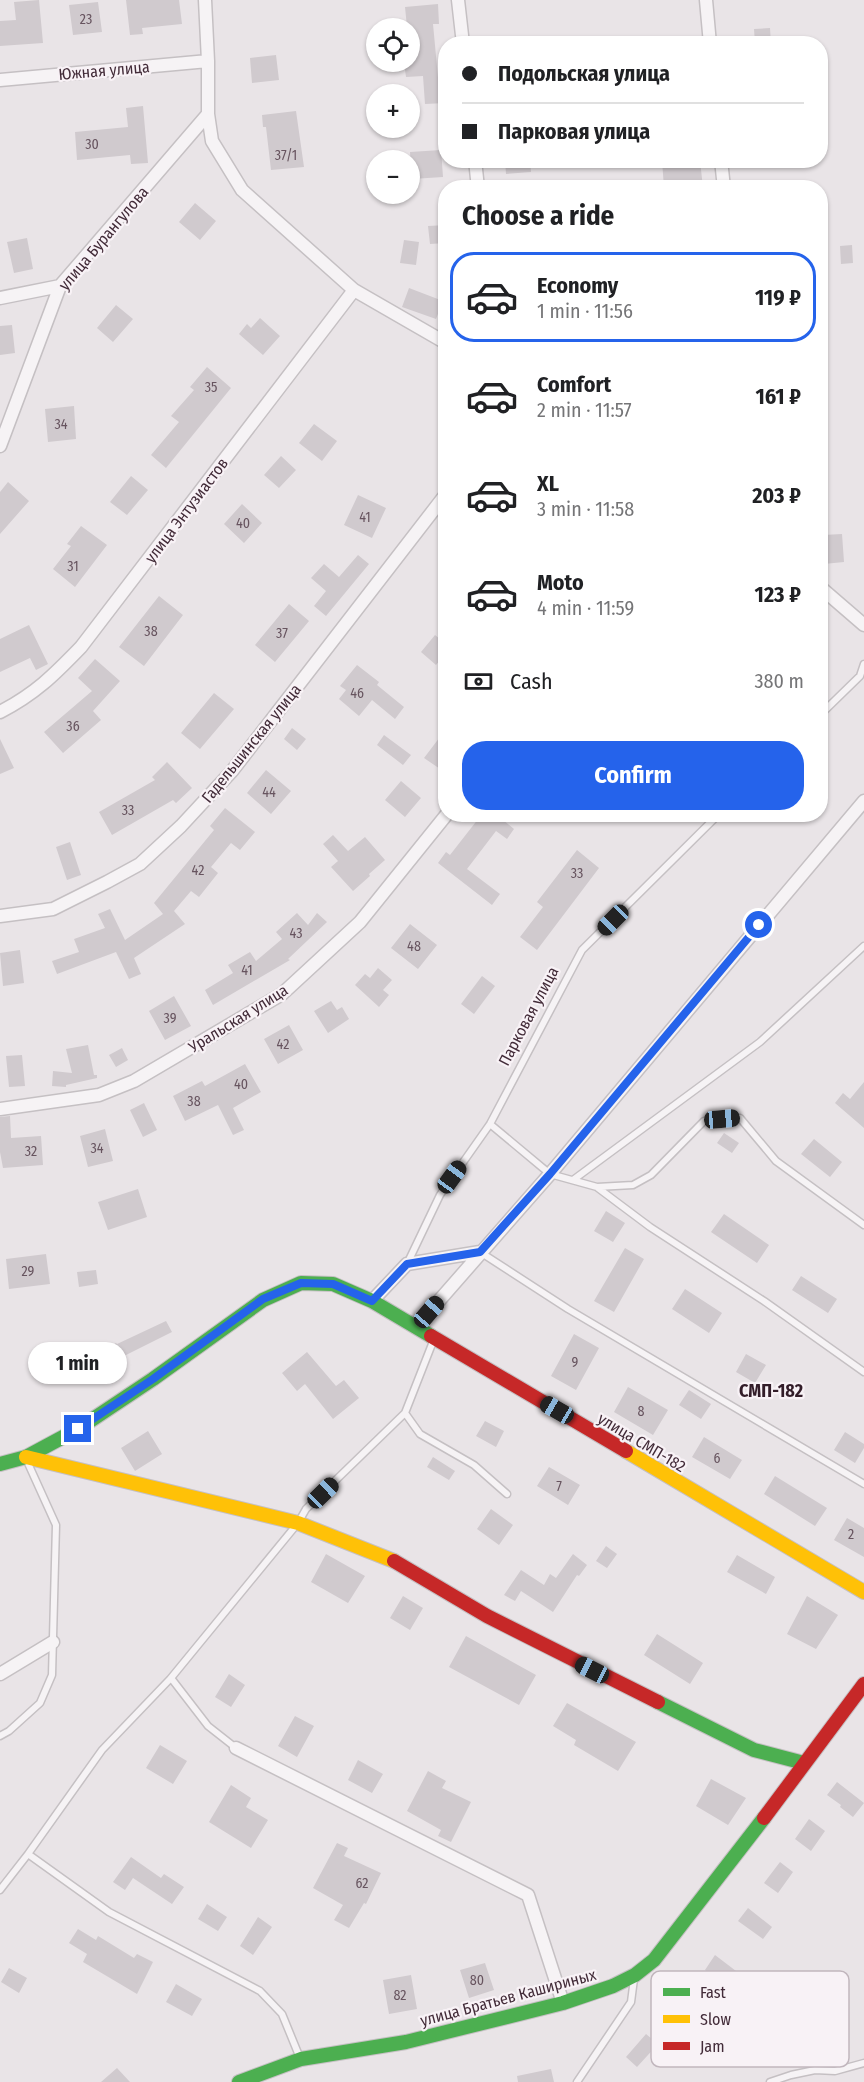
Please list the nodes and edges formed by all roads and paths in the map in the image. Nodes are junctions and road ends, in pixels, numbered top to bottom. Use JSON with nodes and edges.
{"nodes":[{"id":1,"x":205,"y":0,"type":"edge"},
{"id":2,"x":458,"y":0,"type":"edge"},
{"id":3,"x":706,"y":0,"type":"edge"},
{"id":4,"x":462,"y":36,"type":"edge"},
{"id":5,"x":710,"y":36,"type":"edge"},
{"id":6,"x":208,"y":61,"type":"junction"},
{"id":7,"x":0,"y":80,"type":"edge"},
{"id":8,"x":208,"y":114,"type":"junction"},
{"id":9,"x":60,"y":286,"type":"junction"},
{"id":10,"x":354,"y":290,"type":"junction"},
{"id":11,"x":0,"y":298,"type":"edge"},
{"id":12,"x":438,"y":338,"type":"edge"},
{"id":13,"x":0,"y":446,"type":"edge"},
{"id":14,"x":438,"y":504,"type":"edge"},
{"id":15,"x":828,"y":594,"type":"edge"},
{"id":16,"x":864,"y":625,"type":"edge"},
{"id":17,"x":864,"y":664,"type":"edge"},
{"id":18,"x":828,"y":707,"type":"edge"},
{"id":19,"x":0,"y":712,"type":"edge"},
{"id":20,"x":864,"y":801,"type":"edge"},
{"id":21,"x":441,"y":822,"type":"edge"},
{"id":22,"x":711,"y":822,"type":"edge"},
{"id":23,"x":0,"y":916,"type":"edge"},
{"id":24,"x":864,"y":946,"type":"edge"},
{"id":25,"x":0,"y":1109,"type":"edge"},
{"id":26,"x":490,"y":1124,"type":"junction"},
{"id":27,"x":550,"y":1174,"type":"junction"},
{"id":28,"x":573,"y":1180,"type":"junction"},
{"id":29,"x":597,"y":1187,"type":"junction"},
{"id":30,"x":864,"y":1225,"type":"edge"},
{"id":31,"x":480,"y":1252,"type":"junction"},
{"id":32,"x":407,"y":1264,"type":"junction"},
{"id":33,"x":372,"y":1301,"type":"junction"},
{"id":34,"x":416,"y":1327,"type":"junction"},
{"id":35,"x":435,"y":1338,"type":"junction"},
{"id":36,"x":864,"y":1371,"type":"edge"},
{"id":37,"x":405,"y":1413,"type":"junction"},
{"id":38,"x":26,"y":1457,"type":"junction"},
{"id":39,"x":0,"y":1464,"type":"edge"},
{"id":40,"x":864,"y":1484,"type":"edge"},
{"id":41,"x":507,"y":1494,"type":"dead end"},
{"id":42,"x":298,"y":1523,"type":"junction"},
{"id":43,"x":864,"y":1592,"type":"edge"},
{"id":44,"x":53,"y":1642,"type":"junction"},
{"id":45,"x":0,"y":1674,"type":"edge"},
{"id":46,"x":171,"y":1678,"type":"junction"},
{"id":47,"x":864,"y":1684,"type":"edge"},
{"id":48,"x":0,"y":1736,"type":"edge"},
{"id":49,"x":236,"y":1748,"type":"joint"},
{"id":50,"x":804,"y":1763,"type":"junction"},
{"id":51,"x":28,"y":1854,"type":"junction"},
{"id":52,"x":0,"y":1890,"type":"edge"},
{"id":53,"x":635,"y":1975,"type":"junction"},
{"id":54,"x":562,"y":2003,"type":"junction"},
{"id":55,"x":301,"y":2059,"type":"junction"},
{"id":56,"x":864,"y":2063,"type":"edge"},
{"id":57,"x":239,"y":2082,"type":"edge"},
{"id":58,"x":577,"y":2082,"type":"edge"},
{"id":59,"x":770,"y":2082,"type":"edge"}],
"edges":[{"from":1,"to":6,"type":"street"},
{"from":2,"to":4,"type":"street"},
{"from":3,"to":5,"type":"street"},
{"from":6,"to":7,"type":"street","name":"Южная улица"},
{"from":6,"to":8,"type":"street"},
{"from":8,"to":9,"type":"street","name":"улица Бурангулова"},
{"from":8,"to":10,"type":"street"},
{"from":9,"to":11,"type":"street"},
{"from":9,"to":13,"type":"street","name":"улица Бурангулова"},
{"from":10,"to":12,"type":"street"},
{"from":10,"to":19,"type":"street","name":"улица Энтузиастов"},
{"from":14,"to":23,"type":"street","name":"Гадельшинская улица"},
{"from":15,"to":16,"type":"street"},
{"from":17,"to":18,"type":"lane"},
{"from":20,"to":27,"type":"street"},
{"from":21,"to":25,"type":"street","name":"Уральская улица"},
{"from":22,"to":26,"type":"lane","name":"Парковая улица"},
{"from":24,"to":28,"type":"lane"},
{"from":26,"to":27,"type":"lane"},
{"from":26,"to":32,"type":"lane","name":"Парковая улица"},
{"from":27,"to":28,"type":"lane"},
{"from":27,"to":31,"type":"street"},
{"from":28,"to":29,"type":"lane"},
{"from":29,"to":30,"type":"lane"},
{"from":29,"to":36,"type":"lane"},
{"from":31,"to":32,"type":"street"},
{"from":31,"to":34,"type":"street"},
{"from":31,"to":40,"type":"lane"},
{"from":32,"to":33,"type":"street"},
{"from":33,"to":34,"type":"street","name":"улица СМП-182"},
{"from":33,"to":38,"type":"street"},
{"from":34,"to":35,"type":"street","name":"улица СМП-182"},
{"from":35,"to":37,"type":"lane"},
{"from":35,"to":43,"type":"street","name":"улица СМП-182"},
{"from":37,"to":41,"type":"lane"},
{"from":37,"to":42,"type":"lane"},
{"from":38,"to":39,"type":"street"},
{"from":38,"to":42,"type":"street"},
{"from":38,"to":44,"type":"lane"},
{"from":42,"to":46,"type":"lane"},
{"from":42,"to":50,"type":"street"},
{"from":44,"to":45,"type":"street"},
{"from":44,"to":48,"type":"lane"},
{"from":46,"to":49,"type":"lane"},
{"from":46,"to":51,"type":"lane"},
{"from":47,"to":50,"type":"street","name":"улица Братьев Кашириных"},
{"from":49,"to":54,"type":"street"},
{"from":50,"to":53,"type":"street","name":"улица Братьев Кашириных"},
{"from":51,"to":52,"type":"lane"},
{"from":51,"to":55,"type":"lane"},
{"from":53,"to":54,"type":"street","name":"улица Братьев Кашириных"},
{"from":53,"to":58,"type":"lane"},
{"from":54,"to":55,"type":"street","name":"улица Братьев Кашириных"},
{"from":55,"to":57,"type":"street","name":"улица Братьев Кашириных"},
{"from":56,"to":59,"type":"lane"}]}
